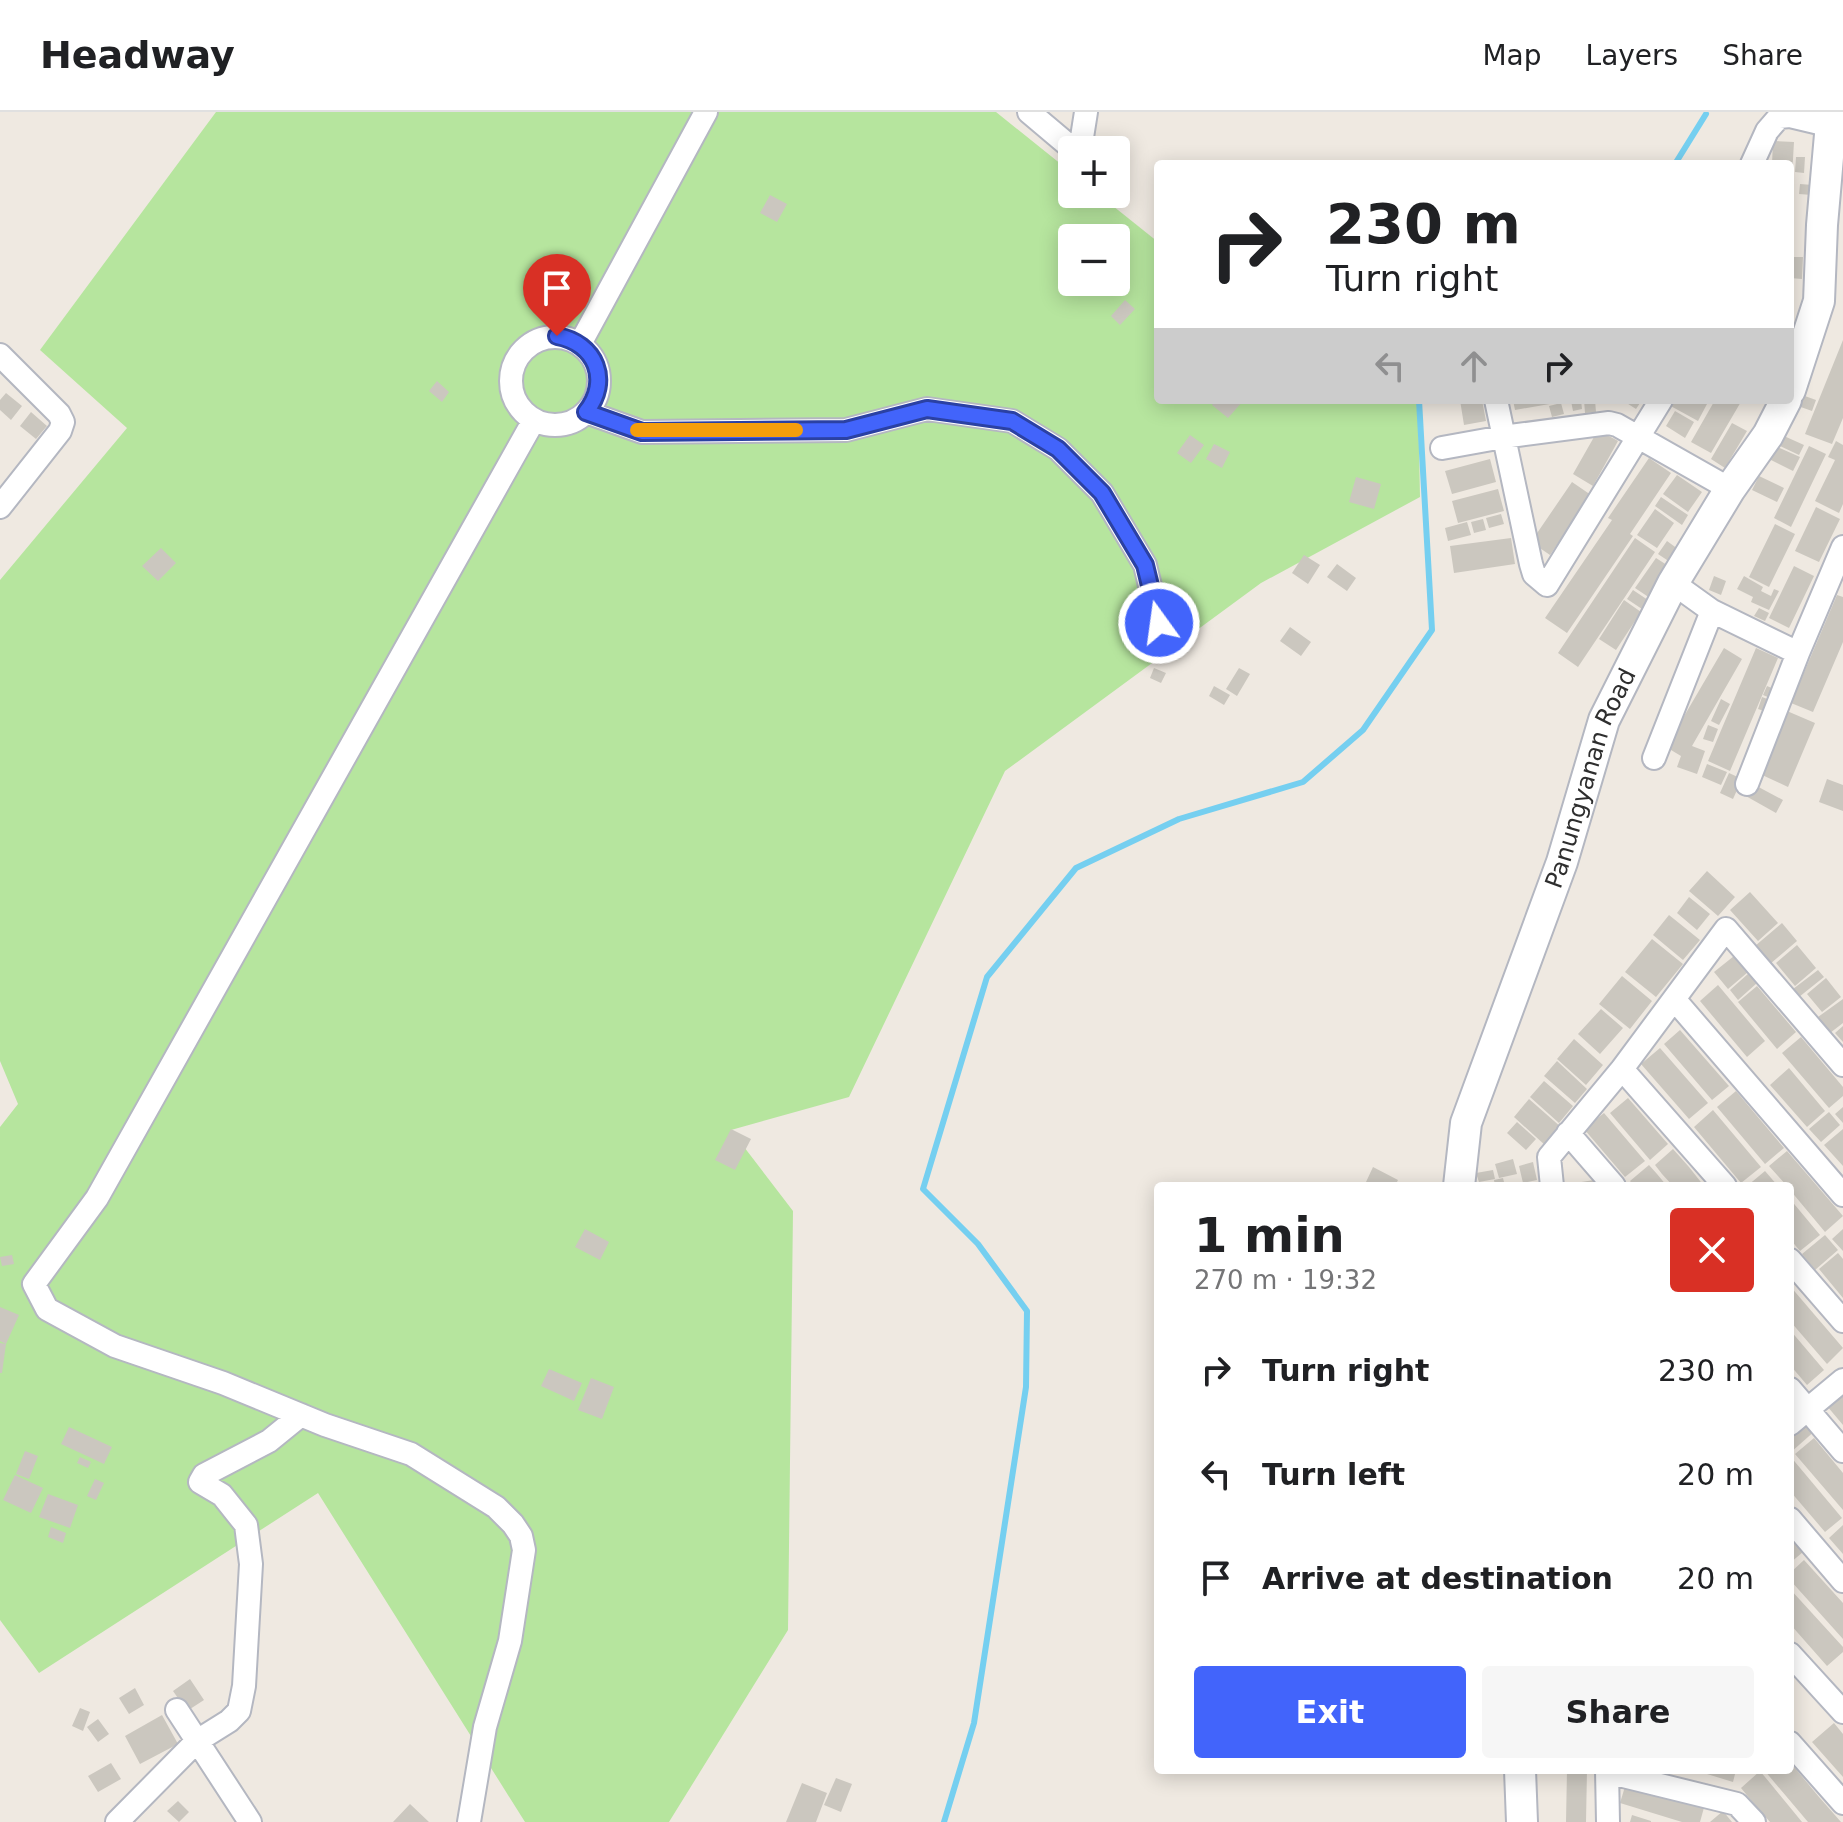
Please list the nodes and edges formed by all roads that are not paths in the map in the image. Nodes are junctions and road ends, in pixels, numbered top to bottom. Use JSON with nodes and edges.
{"nodes":[{"id":1,"x":706,"y":112,"type":"edge"},
{"id":2,"x":1029,"y":112,"type":"edge"},
{"id":3,"x":1086,"y":112,"type":"edge"},
{"id":4,"x":1832,"y":119,"type":"edge"},
{"id":5,"x":1059,"y":136,"type":"edge"},
{"id":6,"x":1080,"y":136,"type":"edge"},
{"id":7,"x":1754,"y":160,"type":"edge"},
{"id":8,"x":1833,"y":226,"type":"edge"},
{"id":9,"x":580,"y":344,"type":"junction"},
{"id":10,"x":3,"y":364,"type":"edge"},
{"id":11,"x":1794,"y":378,"type":"edge"},
{"id":12,"x":1497,"y":404,"type":"edge"},
{"id":13,"x":1658,"y":404,"type":"edge"},
{"id":14,"x":1784,"y":404,"type":"edge"},
{"id":15,"x":586,"y":412,"type":"junction"},
{"id":16,"x":534,"y":420,"type":"junction"},
{"id":17,"x":1637,"y":436,"type":"junction"},
{"id":18,"x":1503,"y":437,"type":"junction"},
{"id":19,"x":1442,"y":448,"type":"dead end"},
{"id":20,"x":1730,"y":489,"type":"junction"},
{"id":21,"x":0,"y":507,"type":"edge"},
{"id":22,"x":1843,"y":547,"type":"edge"},
{"id":23,"x":1673,"y":583,"type":"junction"},
{"id":24,"x":1712,"y":611,"type":"junction"},
{"id":25,"x":1159,"y":623,"type":"dead end"},
{"id":26,"x":1798,"y":653,"type":"junction"},
{"id":27,"x":1654,"y":758,"type":"dead end"},
{"id":28,"x":1747,"y":784,"type":"dead end"},
{"id":29,"x":1674,"y":999,"type":"junction"},
{"id":30,"x":1843,"y":1065,"type":"edge"},
{"id":31,"x":1622,"y":1069,"type":"junction"},
{"id":32,"x":1568,"y":1133,"type":"junction"},
{"id":33,"x":1459,"y":1182,"type":"edge"},
{"id":34,"x":1552,"y":1182,"type":"edge"},
{"id":35,"x":1611,"y":1182,"type":"edge"},
{"id":36,"x":1721,"y":1182,"type":"edge"},
{"id":37,"x":1843,"y":1195,"type":"edge"},
{"id":38,"x":1794,"y":1265,"type":"edge"},
{"id":39,"x":1843,"y":1321,"type":"edge"},
{"id":40,"x":1843,"y":1380,"type":"edge"},
{"id":41,"x":1794,"y":1394,"type":"edge"},
{"id":42,"x":1807,"y":1409,"type":"junction"},
{"id":43,"x":301,"y":1415,"type":"junction"},
{"id":44,"x":1794,"y":1420,"type":"edge"},
{"id":45,"x":1843,"y":1451,"type":"edge"},
{"id":46,"x":1794,"y":1524,"type":"edge"},
{"id":47,"x":1843,"y":1581,"type":"edge"},
{"id":48,"x":1794,"y":1658,"type":"edge"},
{"id":49,"x":177,"y":1710,"type":"dead end"},
{"id":50,"x":1843,"y":1712,"type":"edge"},
{"id":51,"x":197,"y":1741,"type":"junction"},
{"id":52,"x":1794,"y":1748,"type":"edge"},
{"id":53,"x":1520,"y":1774,"type":"edge"},
{"id":54,"x":1607,"y":1774,"type":"edge"},
{"id":55,"x":1619,"y":1774,"type":"edge"},
{"id":56,"x":1843,"y":1803,"type":"edge"},
{"id":57,"x":117,"y":1822,"type":"edge"},
{"id":58,"x":250,"y":1822,"type":"edge"},
{"id":59,"x":469,"y":1822,"type":"edge"},
{"id":60,"x":1522,"y":1822,"type":"edge"},
{"id":61,"x":1608,"y":1822,"type":"edge"},
{"id":62,"x":1754,"y":1822,"type":"edge"}],
"edges":[{"from":1,"to":9,"type":"street"},
{"from":2,"to":5,"type":"street"},
{"from":3,"to":6,"type":"street"},
{"from":4,"to":7,"type":"street"},
{"from":4,"to":8,"type":"street"},
{"from":8,"to":11,"type":"street"},
{"from":9,"to":15,"type":"street"},
{"from":9,"to":16,"type":"street"},
{"from":10,"to":21,"type":"street"},
{"from":12,"to":18,"type":"street"},
{"from":13,"to":17,"type":"street"},
{"from":14,"to":20,"type":"street","name":"Panungyanan Road"},
{"from":15,"to":16,"type":"street"},
{"from":15,"to":25,"type":"street"},
{"from":16,"to":43,"type":"street"},
{"from":17,"to":18,"type":"street"},
{"from":17,"to":18,"type":"street"},
{"from":17,"to":20,"type":"street"},
{"from":18,"to":19,"type":"street"},
{"from":20,"to":23,"type":"street","name":"Panungyanan Road"},
{"from":22,"to":26,"type":"street"},
{"from":23,"to":24,"type":"street"},
{"from":23,"to":33,"type":"street","name":"Panungyanan Road"},
{"from":24,"to":26,"type":"street"},
{"from":24,"to":27,"type":"street"},
{"from":26,"to":28,"type":"street"},
{"from":29,"to":30,"type":"street"},
{"from":29,"to":31,"type":"street"},
{"from":29,"to":37,"type":"street"},
{"from":31,"to":32,"type":"street"},
{"from":31,"to":36,"type":"street"},
{"from":32,"to":34,"type":"street"},
{"from":32,"to":35,"type":"street"},
{"from":38,"to":39,"type":"street"},
{"from":40,"to":42,"type":"street"},
{"from":41,"to":42,"type":"street"},
{"from":42,"to":44,"type":"street"},
{"from":42,"to":45,"type":"street"},
{"from":43,"to":51,"type":"street"},
{"from":43,"to":59,"type":"street"},
{"from":46,"to":47,"type":"street"},
{"from":48,"to":50,"type":"street"},
{"from":49,"to":51,"type":"street"},
{"from":51,"to":57,"type":"street"},
{"from":51,"to":58,"type":"street"},
{"from":52,"to":56,"type":"street"},
{"from":53,"to":60,"type":"street"},
{"from":54,"to":61,"type":"street"},
{"from":55,"to":62,"type":"street"}]}
